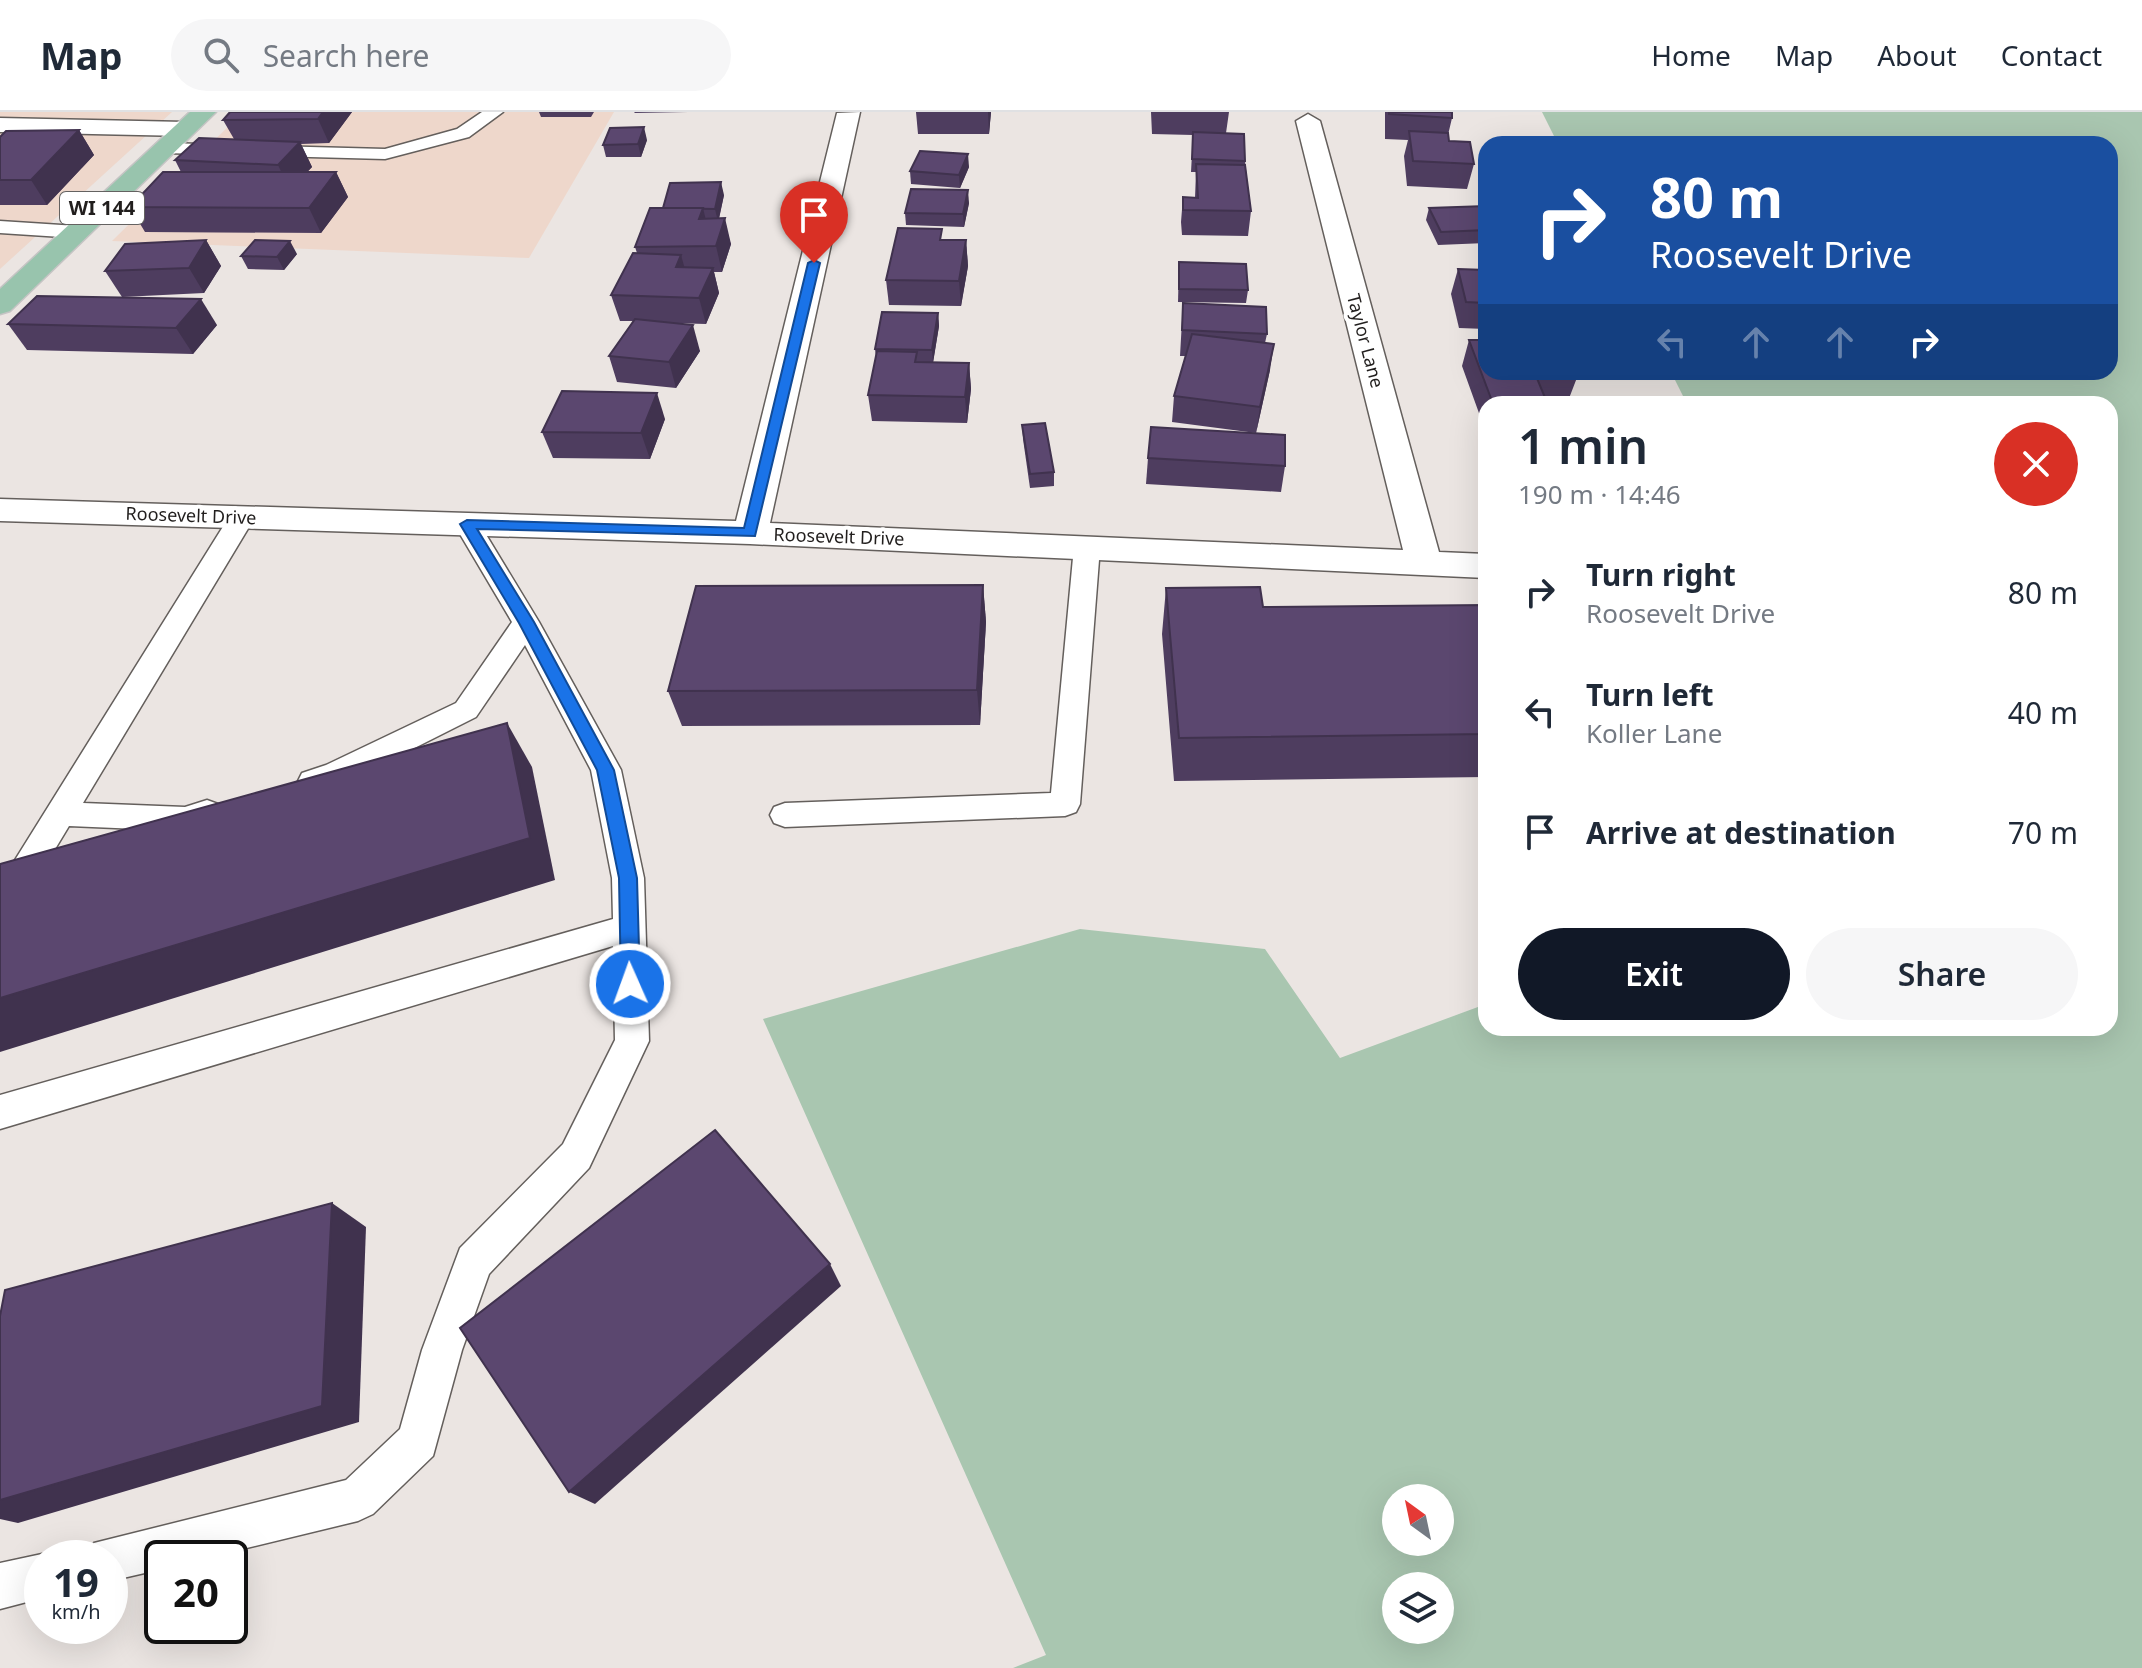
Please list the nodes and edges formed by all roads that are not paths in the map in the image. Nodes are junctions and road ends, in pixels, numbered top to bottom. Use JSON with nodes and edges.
{"nodes":[{"id":1,"x":494,"y":112,"type":"edge"},
{"id":2,"x":849,"y":113,"type":"edge"},
{"id":3,"x":195,"y":121,"type":"edge"},
{"id":4,"x":1308,"y":121,"type":"dead end"},
{"id":5,"x":0,"y":125,"type":"edge"},
{"id":6,"x":165,"y":148,"type":"junction"},
{"id":7,"x":0,"y":227,"type":"edge"},
{"id":8,"x":77,"y":232,"type":"junction"},
{"id":9,"x":0,"y":305,"type":"edge"},
{"id":10,"x":0,"y":510,"type":"edge"},
{"id":11,"x":242,"y":517,"type":"junction"},
{"id":12,"x":467,"y":524,"type":"junction"},
{"id":13,"x":750,"y":533,"type":"junction"},
{"id":14,"x":1087,"y":547,"type":"junction"},
{"id":15,"x":1423,"y":560,"type":"junction"},
{"id":16,"x":1478,"y":565,"type":"edge"},
{"id":17,"x":526,"y":622,"type":"junction"},
{"id":18,"x":290,"y":788,"type":"edge"},
{"id":19,"x":230,"y":806,"type":"edge"},
{"id":20,"x":59,"y":814,"type":"junction"},
{"id":21,"x":785,"y":815,"type":"dead end"},
{"id":22,"x":0,"y":912,"type":"edge"},
{"id":23,"x":629,"y":928,"type":"junction"},
{"id":24,"x":0,"y":1112,"type":"edge"},
{"id":25,"x":128,"y":1555,"type":"edge"},
{"id":26,"x":24,"y":1580,"type":"edge"},
{"id":27,"x":0,"y":1586,"type":"edge"}],
"edges":[{"from":1,"to":6,"type":"lane"},
{"from":2,"to":13,"type":"street"},
{"from":3,"to":5,"type":"street"},
{"from":3,"to":6,"type":"main road","number":"WI 144"},
{"from":4,"to":15,"type":"street","name":"Taylor Lane"},
{"from":6,"to":8,"type":"main road","number":"WI 144"},
{"from":7,"to":8,"type":"lane"},
{"from":8,"to":9,"type":"main road","number":"WI 144"},
{"from":10,"to":11,"type":"street","name":"Roosevelt Drive"},
{"from":11,"to":12,"type":"street","name":"Roosevelt Drive"},
{"from":11,"to":20,"type":"lane"},
{"from":12,"to":13,"type":"street","name":"Roosevelt Drive"},
{"from":12,"to":17,"type":"lane"},
{"from":13,"to":14,"type":"street","name":"Roosevelt Drive"},
{"from":14,"to":15,"type":"street","name":"Roosevelt Drive"},
{"from":14,"to":21,"type":"lane"},
{"from":15,"to":16,"type":"street","name":"Roosevelt Drive"},
{"from":17,"to":18,"type":"lane"},
{"from":17,"to":23,"type":"lane"},
{"from":19,"to":20,"type":"lane"},
{"from":20,"to":22,"type":"lane"},
{"from":23,"to":24,"type":"lane"},
{"from":23,"to":25,"type":"lane"},
{"from":26,"to":27,"type":"lane"}]}
